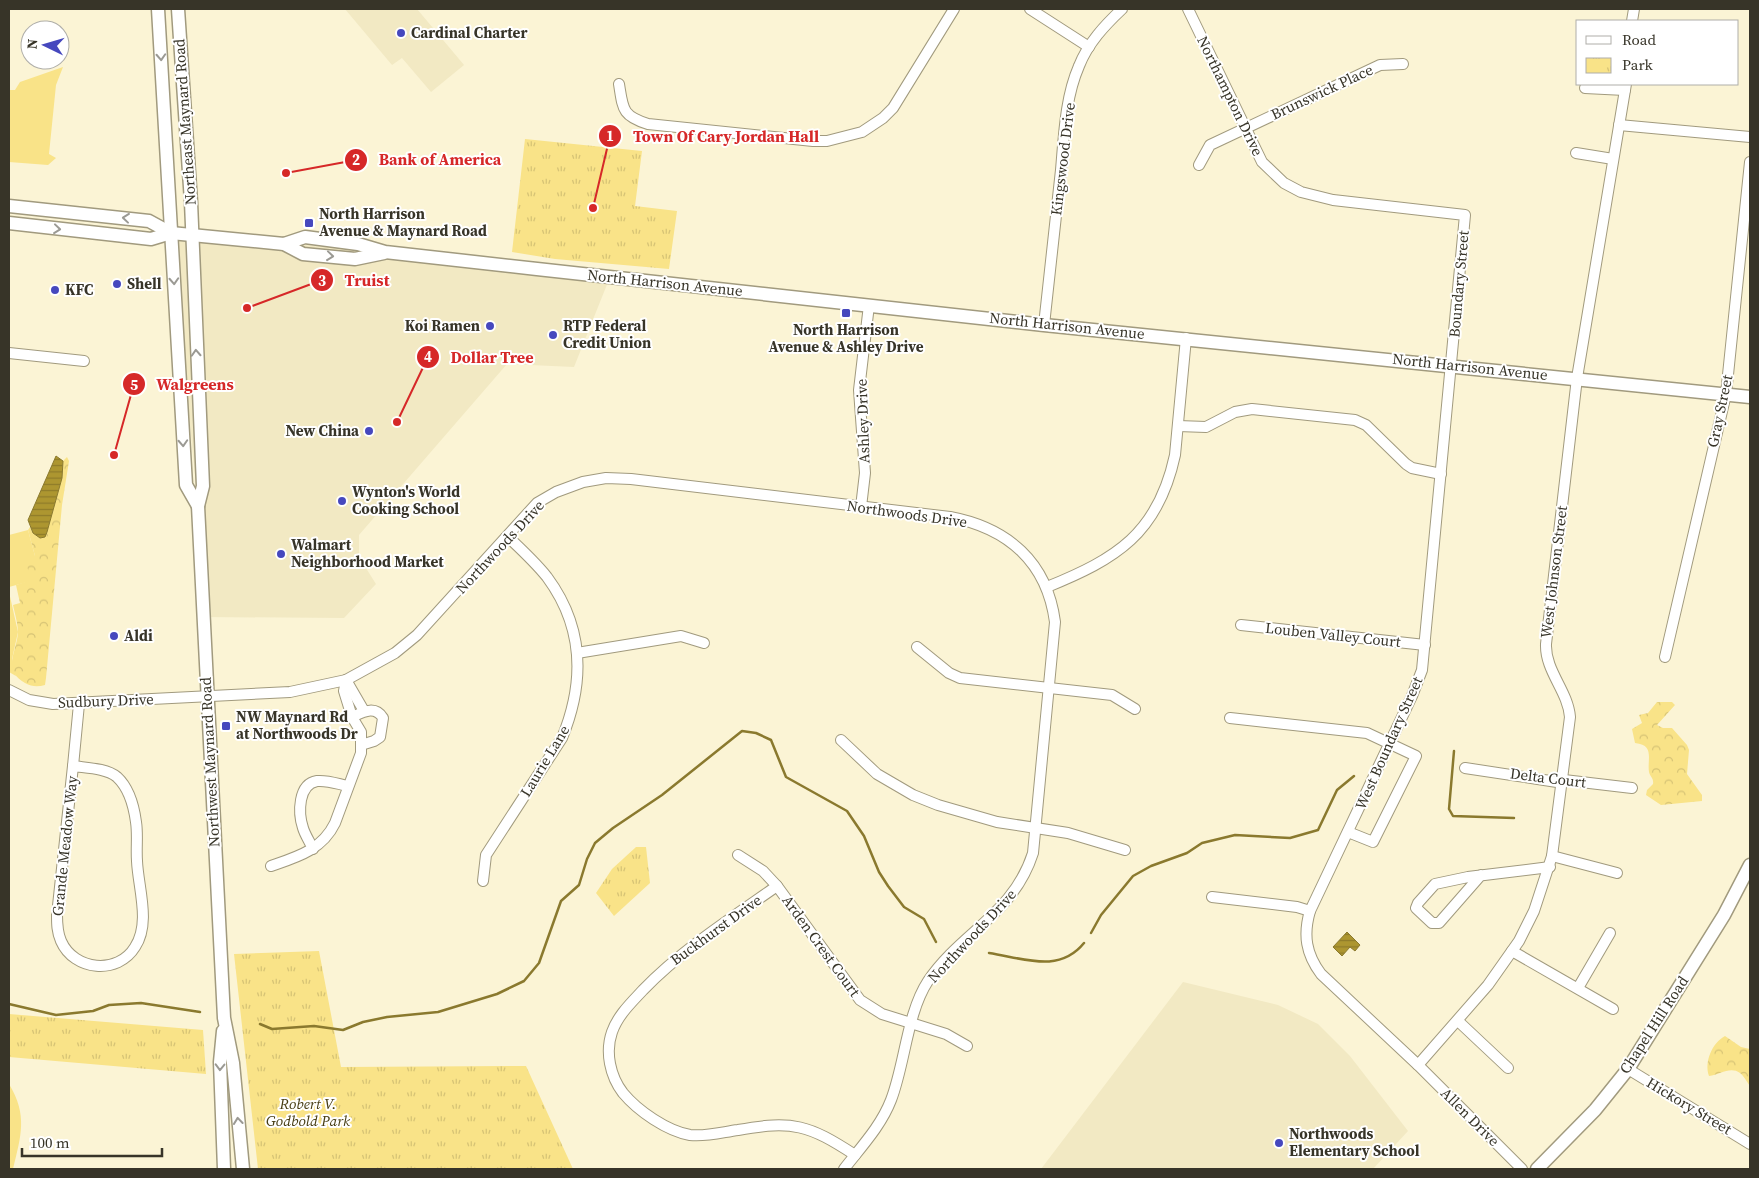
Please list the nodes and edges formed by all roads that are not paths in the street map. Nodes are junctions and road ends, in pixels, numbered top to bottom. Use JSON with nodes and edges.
{"nodes":[{"id":1,"x":158,"y":9,"type":"edge"},
{"id":2,"x":178,"y":9,"type":"edge"},
{"id":3,"x":954,"y":9,"type":"edge"},
{"id":4,"x":1030,"y":9,"type":"edge"},
{"id":5,"x":1122,"y":9,"type":"edge"},
{"id":6,"x":1188,"y":9,"type":"edge"},
{"id":7,"x":1088,"y":47,"type":"junction"},
{"id":8,"x":1403,"y":64,"type":"dead end"},
{"id":9,"x":619,"y":84,"type":"dead end"},
{"id":10,"x":1626,"y":87,"type":"edge"},
{"id":11,"x":1585,"y":88,"type":"dead end"},
{"id":12,"x":1619,"y":125,"type":"junction"},
{"id":13,"x":1244,"y":129,"type":"junction"},
{"id":14,"x":1750,"y":137,"type":"edge"},
{"id":15,"x":1576,"y":153,"type":"dead end"},
{"id":16,"x":1613,"y":159,"type":"junction"},
{"id":17,"x":1750,"y":162,"type":"edge"},
{"id":18,"x":1199,"y":165,"type":"dead end"},
{"id":19,"x":9,"y":206,"type":"edge"},
{"id":20,"x":1453,"y":213,"type":"joint"},
{"id":21,"x":9,"y":223,"type":"edge"},
{"id":22,"x":172,"y":232,"type":"junction"},
{"id":23,"x":191,"y":234,"type":"junction"},
{"id":24,"x":870,"y":305,"type":"junction"},
{"id":25,"x":1044,"y":325,"type":"junction"},
{"id":26,"x":1186,"y":338,"type":"junction"},
{"id":27,"x":9,"y":353,"type":"edge"},
{"id":28,"x":84,"y":361,"type":"dead end"},
{"id":29,"x":1452,"y":366,"type":"junction"},
{"id":30,"x":1577,"y":378,"type":"junction"},
{"id":31,"x":1726,"y":394,"type":"junction"},
{"id":32,"x":1750,"y":397,"type":"edge"},
{"id":33,"x":1178,"y":426,"type":"junction"},
{"id":34,"x":1441,"y":474,"type":"junction"},
{"id":35,"x":198,"y":506,"type":"junction"},
{"id":36,"x":861,"y":507,"type":"junction"},
{"id":37,"x":507,"y":536,"type":"junction"},
{"id":38,"x":1047,"y":587,"type":"junction"},
{"id":39,"x":1241,"y":625,"type":"dead end"},
{"id":40,"x":704,"y":643,"type":"dead end"},
{"id":41,"x":1425,"y":645,"type":"junction"},
{"id":42,"x":917,"y":647,"type":"dead end"},
{"id":43,"x":577,"y":653,"type":"junction"},
{"id":44,"x":1665,"y":657,"type":"dead end"},
{"id":45,"x":346,"y":680,"type":"junction"},
{"id":46,"x":1050,"y":688,"type":"junction"},
{"id":47,"x":9,"y":690,"type":"edge"},
{"id":48,"x":206,"y":697,"type":"junction"},
{"id":49,"x":79,"y":704,"type":"junction"},
{"id":50,"x":1135,"y":709,"type":"dead end"},
{"id":51,"x":364,"y":711,"type":"junction"},
{"id":52,"x":352,"y":717,"type":"junction"},
{"id":53,"x":1230,"y":718,"type":"dead end"},
{"id":54,"x":841,"y":740,"type":"dead end"},
{"id":55,"x":1390,"y":742,"type":"junction"},
{"id":56,"x":361,"y":745,"type":"junction"},
{"id":57,"x":73,"y":766,"type":"junction"},
{"id":58,"x":1465,"y":768,"type":"dead end"},
{"id":59,"x":1564,"y":780,"type":"junction"},
{"id":60,"x":348,"y":786,"type":"junction"},
{"id":61,"x":1632,"y":788,"type":"dead end"},
{"id":62,"x":1036,"y":828,"type":"junction"},
{"id":63,"x":1348,"y":832,"type":"junction"},
{"id":64,"x":313,"y":848,"type":"junction"},
{"id":65,"x":1124,"y":850,"type":"dead end"},
{"id":66,"x":738,"y":855,"type":"dead end"},
{"id":67,"x":1552,"y":856,"type":"junction"},
{"id":68,"x":1750,"y":865,"type":"edge"},
{"id":69,"x":270,"y":866,"type":"dead end"},
{"id":70,"x":1550,"y":867,"type":"junction"},
{"id":71,"x":1617,"y":873,"type":"dead end"},
{"id":72,"x":1481,"y":875,"type":"junction"},
{"id":73,"x":483,"y":881,"type":"dead end"},
{"id":74,"x":777,"y":886,"type":"junction"},
{"id":75,"x":1212,"y":897,"type":"dead end"},
{"id":76,"x":1310,"y":911,"type":"junction"},
{"id":77,"x":1610,"y":934,"type":"dead end"},
{"id":78,"x":1512,"y":951,"type":"junction"},
{"id":79,"x":1578,"y":988,"type":"junction"},
{"id":80,"x":1613,"y":1009,"type":"dead end"},
{"id":81,"x":224,"y":1018,"type":"junction"},
{"id":82,"x":1458,"y":1021,"type":"junction"},
{"id":83,"x":912,"y":1023,"type":"junction"},
{"id":84,"x":967,"y":1046,"type":"dead end"},
{"id":85,"x":1418,"y":1065,"type":"junction"},
{"id":86,"x":1508,"y":1068,"type":"dead end"},
{"id":87,"x":1628,"y":1069,"type":"junction"},
{"id":88,"x":1750,"y":1144,"type":"edge"},
{"id":89,"x":855,"y":1155,"type":"junction"},
{"id":90,"x":224,"y":1169,"type":"edge"},
{"id":91,"x":243,"y":1169,"type":"edge"},
{"id":92,"x":844,"y":1169,"type":"edge"},
{"id":93,"x":1522,"y":1169,"type":"edge"},
{"id":94,"x":1536,"y":1169,"type":"edge"}],
"edges":[{"from":1,"to":22,"type":"main road","name":"Northeast Maynard Road","one_way":true},
{"from":2,"to":23,"type":"main road","name":"Northeast Maynard Road"},
{"from":3,"to":9,"type":"street"},
{"from":4,"to":7,"type":"street"},
{"from":5,"to":7,"type":"street","name":"Kingswood Drive"},
{"from":6,"to":13,"type":"street","name":"Northampton Drive"},
{"from":7,"to":25,"type":"street","name":"Kingswood Drive"},
{"from":8,"to":13,"type":"street","name":"Brunswick Place"},
{"from":10,"to":11,"type":"street"},
{"from":10,"to":12,"type":"street","name":"West Johnson Street"},
{"from":12,"to":14,"type":"street"},
{"from":12,"to":16,"type":"street","name":"West Johnson Street"},
{"from":13,"to":18,"type":"street","name":"Brunswick Place"},
{"from":13,"to":20,"type":"street","name":"Northampton Drive"},
{"from":15,"to":16,"type":"street"},
{"from":16,"to":30,"type":"street","name":"West Johnson Street"},
{"from":17,"to":31,"type":"street","name":"Gray Street"},
{"from":22,"to":19,"type":"main road","name":"North Harrison Avenue","one_way":true},
{"from":20,"to":29,"type":"street","name":"Boundary Street"},
{"from":21,"to":22,"type":"main road","name":"North Harrison Avenue","one_way":true},
{"from":22,"to":23,"type":"main road","name":"North Harrison Avenue"},
{"from":22,"to":35,"type":"main road","name":"Northwest Maynard Road","one_way":true},
{"from":23,"to":24,"type":"main road","name":"North Harrison Avenue"},
{"from":35,"to":23,"type":"main road","name":"Northwest Maynard Road","one_way":true},
{"from":24,"to":25,"type":"main road","name":"North Harrison Avenue"},
{"from":24,"to":36,"type":"street","name":"Ashley Drive"},
{"from":25,"to":26,"type":"main road","name":"North Harrison Avenue"},
{"from":26,"to":29,"type":"main road","name":"North Harrison Avenue"},
{"from":26,"to":33,"type":"street"},
{"from":27,"to":28,"type":"street"},
{"from":29,"to":30,"type":"main road","name":"North Harrison Avenue"},
{"from":29,"to":34,"type":"street","name":"West Boundary Street"},
{"from":30,"to":31,"type":"main road","name":"North Harrison Avenue"},
{"from":30,"to":59,"type":"street","name":"West Johnson Street"},
{"from":31,"to":32,"type":"main road","name":"North Harrison Avenue"},
{"from":31,"to":44,"type":"street","name":"Gray Street"},
{"from":33,"to":34,"type":"street"},
{"from":33,"to":38,"type":"street"},
{"from":34,"to":41,"type":"street","name":"West Boundary Street"},
{"from":35,"to":48,"type":"main road","name":"Northwest Maynard Road"},
{"from":36,"to":37,"type":"street","name":"Northwoods Drive"},
{"from":36,"to":38,"type":"street","name":"Northwoods Drive"},
{"from":37,"to":43,"type":"street","name":"Laurie Lane"},
{"from":37,"to":45,"type":"street","name":"Northwoods Drive"},
{"from":38,"to":46,"type":"street","name":"Northwoods Drive"},
{"from":39,"to":41,"type":"street","name":"Louben Valley Court"},
{"from":40,"to":43,"type":"street"},
{"from":41,"to":55,"type":"street","name":"West Boundary Street"},
{"from":42,"to":46,"type":"street"},
{"from":43,"to":73,"type":"street","name":"Laurie Lane"},
{"from":45,"to":48,"type":"street","name":"Northwoods Drive"},
{"from":45,"to":51,"type":"street"},
{"from":45,"to":52,"type":"street"},
{"from":46,"to":50,"type":"street"},
{"from":46,"to":62,"type":"street","name":"Northwoods Drive"},
{"from":47,"to":49,"type":"street","name":"Sudbury Drive"},
{"from":48,"to":49,"type":"street","name":"Sudbury Drive"},
{"from":48,"to":81,"type":"main road","name":"Northwest Maynard Road"},
{"from":49,"to":57,"type":"street","name":"Grande Meadow Way"},
{"from":51,"to":52,"type":"street"},
{"from":51,"to":56,"type":"street"},
{"from":52,"to":56,"type":"street"},
{"from":53,"to":55,"type":"street"},
{"from":54,"to":62,"type":"street"},
{"from":55,"to":63,"type":"street","name":"West Boundary Street"},
{"from":55,"to":63,"type":"street"},
{"from":56,"to":60,"type":"street"},
{"from":57,"to":57,"type":"street","name":"Grande Meadow Way"},
{"from":58,"to":59,"type":"street","name":"Delta Court"},
{"from":59,"to":61,"type":"street","name":"Delta Court"},
{"from":59,"to":67,"type":"street","name":"West Johnson Street"},
{"from":60,"to":64,"type":"street"},
{"from":60,"to":64,"type":"street"},
{"from":62,"to":65,"type":"street"},
{"from":62,"to":83,"type":"street","name":"Northwoods Drive"},
{"from":63,"to":76,"type":"street","name":"West Boundary Street"},
{"from":64,"to":69,"type":"street"},
{"from":66,"to":74,"type":"street","name":"Arden Crest Court"},
{"from":67,"to":70,"type":"street","name":"West Johnson Street"},
{"from":67,"to":71,"type":"street"},
{"from":68,"to":87,"type":"main road","name":"Chapel Hill Road"},
{"from":70,"to":72,"type":"street"},
{"from":70,"to":78,"type":"street","name":"West Johnson Street"},
{"from":72,"to":72,"type":"street"},
{"from":74,"to":83,"type":"street","name":"Arden Crest Court"},
{"from":74,"to":89,"type":"street","name":"Buckhurst Drive"},
{"from":75,"to":76,"type":"street"},
{"from":76,"to":85,"type":"street","name":"West Boundary Street"},
{"from":77,"to":79,"type":"street"},
{"from":78,"to":79,"type":"street"},
{"from":78,"to":82,"type":"street","name":"West Johnson Street"},
{"from":79,"to":80,"type":"street"},
{"from":81,"to":90,"type":"main road","name":"Northwest Maynard Road","one_way":true},
{"from":91,"to":81,"type":"main road","name":"Northwest Maynard Road","one_way":true},
{"from":82,"to":85,"type":"street","name":"West Johnson Street"},
{"from":82,"to":86,"type":"street"},
{"from":83,"to":84,"type":"street","name":"Arden Crest Court"},
{"from":83,"to":89,"type":"street","name":"Northwoods Drive"},
{"from":85,"to":93,"type":"street","name":"Allen Drive"},
{"from":87,"to":88,"type":"street","name":"Hickory Street"},
{"from":87,"to":94,"type":"main road","name":"Chapel Hill Road"},
{"from":89,"to":92,"type":"street","name":"Northwoods Drive"}]}
